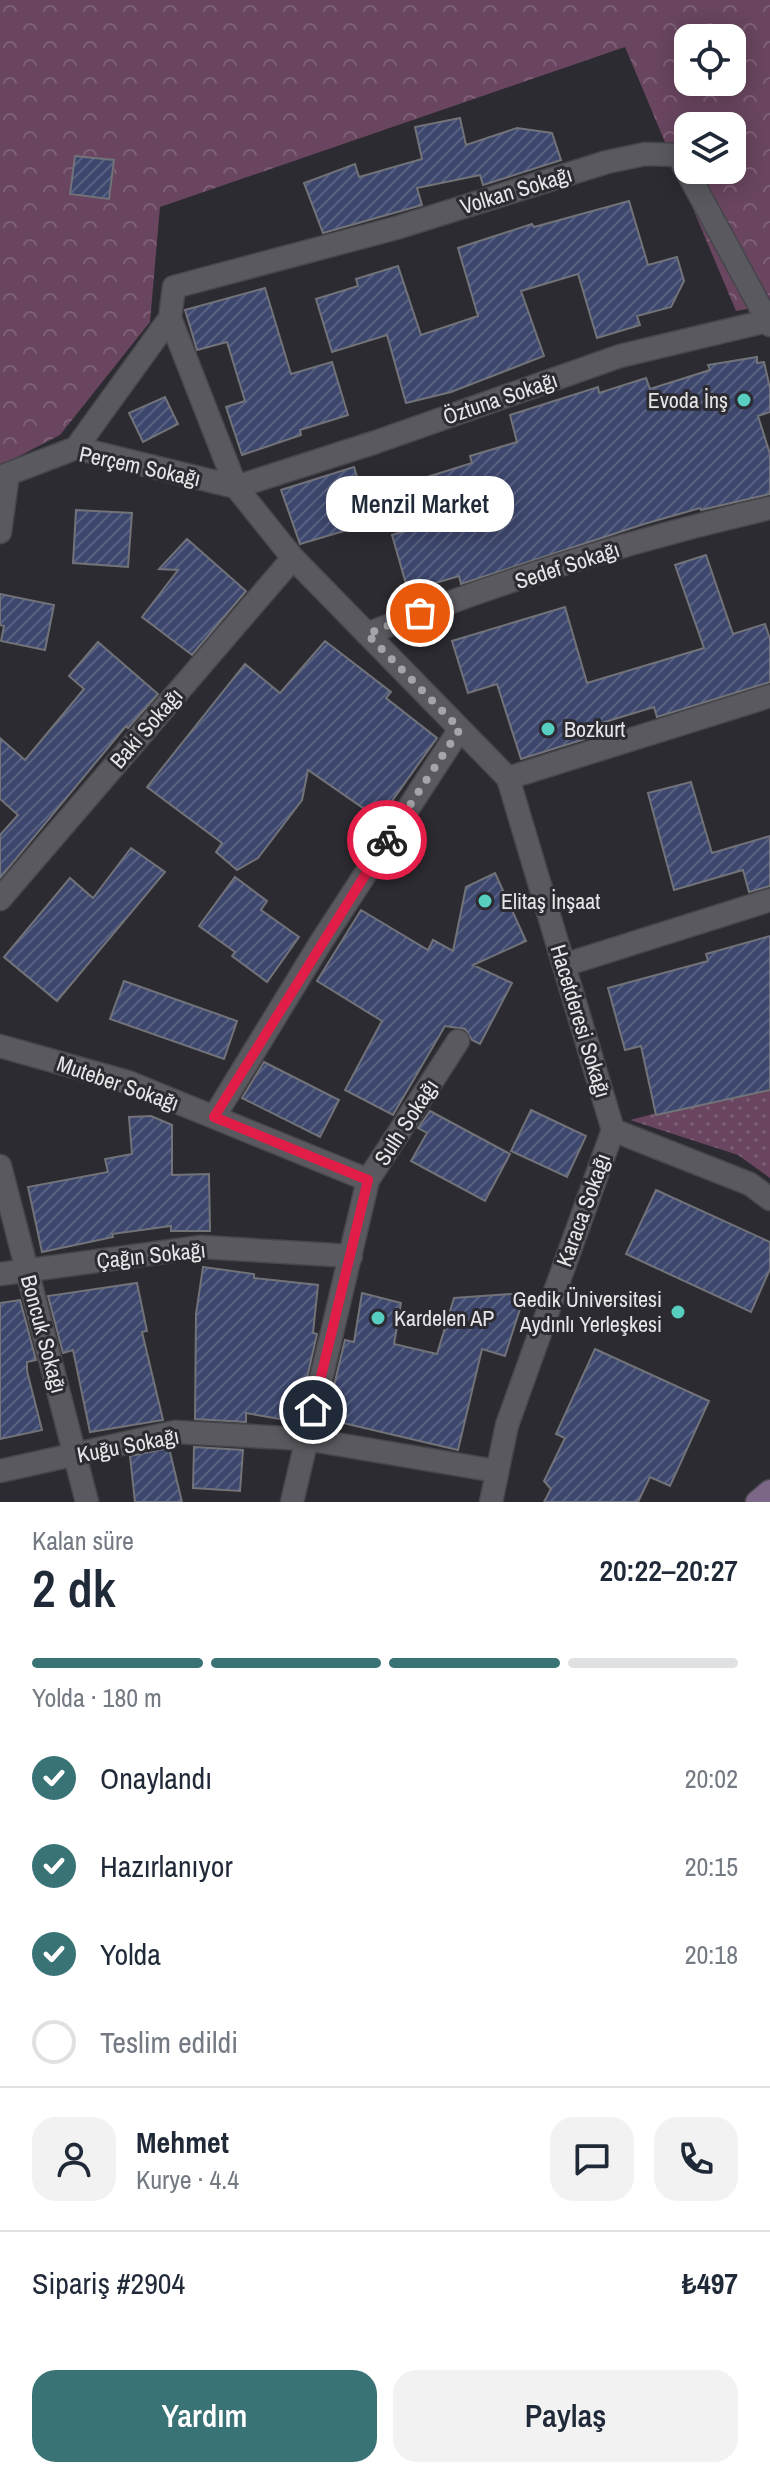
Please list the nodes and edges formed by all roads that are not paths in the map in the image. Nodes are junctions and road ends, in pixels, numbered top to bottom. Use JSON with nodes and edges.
{"nodes":[{"id":1,"x":170,"y":318,"type":"junction"},
{"id":2,"x":769,"y":323,"type":"edge"},
{"id":3,"x":76,"y":448,"type":"junction"},
{"id":4,"x":4,"y":475,"type":"edge"},
{"id":5,"x":236,"y":487,"type":"junction"},
{"id":6,"x":770,"y":508,"type":"edge"},
{"id":7,"x":0,"y":532,"type":"edge"},
{"id":8,"x":293,"y":558,"type":"junction"},
{"id":9,"x":367,"y":634,"type":"junction"},
{"id":10,"x":770,"y":696,"type":"edge"},
{"id":11,"x":460,"y":729,"type":"junction"},
{"id":12,"x":508,"y":778,"type":"junction"},
{"id":13,"x":0,"y":899,"type":"edge"},
{"id":14,"x":770,"y":900,"type":"edge"},
{"id":15,"x":564,"y":965,"type":"junction"},
{"id":16,"x":458,"y":1041,"type":"dead end"},
{"id":17,"x":0,"y":1046,"type":"edge"},
{"id":18,"x":214,"y":1117,"type":"junction"},
{"id":19,"x":613,"y":1130,"type":"junction"},
{"id":20,"x":0,"y":1166,"type":"edge"},
{"id":21,"x":368,"y":1180,"type":"junction"},
{"id":22,"x":770,"y":1199,"type":"edge"},
{"id":23,"x":351,"y":1256,"type":"junction"},
{"id":24,"x":26,"y":1268,"type":"junction"},
{"id":25,"x":0,"y":1274,"type":"edge"},
{"id":26,"x":306,"y":1439,"type":"junction"},
{"id":27,"x":76,"y":1455,"type":"junction"},
{"id":28,"x":0,"y":1471,"type":"edge"},
{"id":29,"x":496,"y":1471,"type":"junction"},
{"id":30,"x":770,"y":1491,"type":"edge"},
{"id":31,"x":87,"y":1502,"type":"edge"},
{"id":32,"x":292,"y":1502,"type":"edge"},
{"id":33,"x":491,"y":1502,"type":"edge"},
{"id":34,"x":757,"y":1502,"type":"edge"}],
"edges":[{"from":1,"to":2,"type":"street","name":"Volkan Sokağı"},
{"from":1,"to":3,"type":"street"},
{"from":1,"to":5,"type":"street","name":"Hacetderesi Sokağı"},
{"from":2,"to":5,"type":"street","name":"Öztuna Sokağı"},
{"from":3,"to":4,"type":"street","name":"Perçem Sokağı"},
{"from":3,"to":5,"type":"street","name":"Perçem Sokağı"},
{"from":4,"to":7,"type":"street"},
{"from":5,"to":8,"type":"street","name":"Hacetderesi Sokağı"},
{"from":6,"to":9,"type":"street","name":"Sedef Sokağı"},
{"from":8,"to":9,"type":"street","name":"Hacetderesi Sokağı"},
{"from":8,"to":13,"type":"street","name":"Baki Sokağı"},
{"from":9,"to":11,"type":"street","name":"Hacetderesi Sokağı"},
{"from":10,"to":12,"type":"street"},
{"from":11,"to":12,"type":"street","name":"Hacetderesi Sokağı"},
{"from":11,"to":18,"type":"street"},
{"from":12,"to":15,"type":"street","name":"Hacetderesi Sokağı"},
{"from":14,"to":15,"type":"street"},
{"from":15,"to":19,"type":"street","name":"Hacetderesi Sokağı"},
{"from":16,"to":21,"type":"street","name":"Sulh Sokağı"},
{"from":17,"to":18,"type":"street","name":"Muteber Sokağı"},
{"from":18,"to":21,"type":"street","name":"Muteber Sokağı"},
{"from":19,"to":22,"type":"street","name":"Karaca Sokağı"},
{"from":19,"to":29,"type":"street","name":"Karaca Sokağı"},
{"from":20,"to":24,"type":"street","name":"Boncuk Sokağı"},
{"from":21,"to":23,"type":"street","name":"Sulh Sokağı"},
{"from":23,"to":24,"type":"street","name":"Çağın Sokağı"},
{"from":23,"to":26,"type":"street","name":"Sulh Sokağı"},
{"from":24,"to":25,"type":"street","name":"Çağın Sokağı"},
{"from":24,"to":27,"type":"street","name":"Boncuk Sokağı"},
{"from":26,"to":27,"type":"street","name":"Kuğu Sokağı"},
{"from":26,"to":29,"type":"street"},
{"from":26,"to":32,"type":"street","name":"Sulh Sokağı"},
{"from":27,"to":28,"type":"street","name":"Kuğu Sokağı"},
{"from":27,"to":31,"type":"street","name":"Boncuk Sokağı"},
{"from":29,"to":33,"type":"street","name":"Karaca Sokağı"},
{"from":30,"to":34,"type":"main road"}]}
